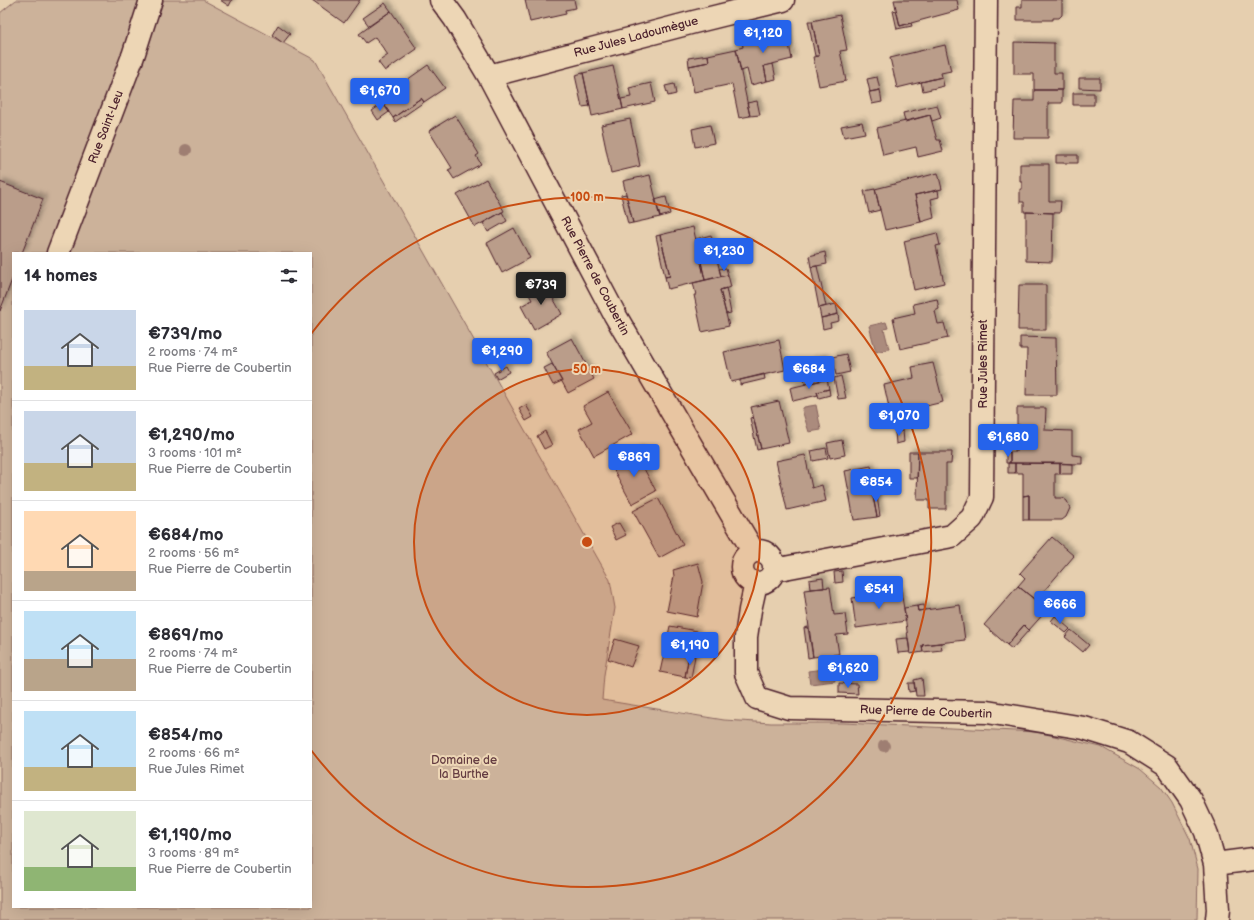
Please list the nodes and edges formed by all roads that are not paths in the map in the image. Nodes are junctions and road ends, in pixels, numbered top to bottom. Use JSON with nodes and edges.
{"nodes":[{"id":1,"x":151,"y":0,"type":"edge"},
{"id":2,"x":441,"y":0,"type":"edge"},
{"id":3,"x":784,"y":0,"type":"edge"},
{"id":4,"x":986,"y":0,"type":"edge"},
{"id":5,"x":488,"y":76,"type":"junction"},
{"id":6,"x":58,"y":252,"type":"edge"},
{"id":7,"x":753,"y":551,"type":"junction"},
{"id":8,"x":774,"y":570,"type":"junction"},
{"id":9,"x":756,"y":583,"type":"junction"},
{"id":10,"x":1254,"y":859,"type":"edge"},
{"id":11,"x":1214,"y":864,"type":"junction"},
{"id":12,"x":1217,"y":920,"type":"edge"}],
"edges":[{"from":1,"to":6,"type":"street","name":"Rue Saint-Leu"},
{"from":2,"to":5,"type":"street","name":"Rue Pierre de Coubertin"},
{"from":3,"to":5,"type":"street","name":"Rue Jules Ladoumègue"},
{"from":4,"to":8,"type":"street","name":"Rue Jules Rimet"},
{"from":5,"to":7,"type":"street","name":"Rue Pierre de Coubertin"},
{"from":7,"to":8,"type":"street"},
{"from":7,"to":9,"type":"street"},
{"from":8,"to":9,"type":"street"},
{"from":9,"to":11,"type":"street","name":"Rue Pierre de Coubertin"},
{"from":10,"to":11,"type":"street"},
{"from":11,"to":12,"type":"street","name":"Rue Pierre de Coubertin"}]}
